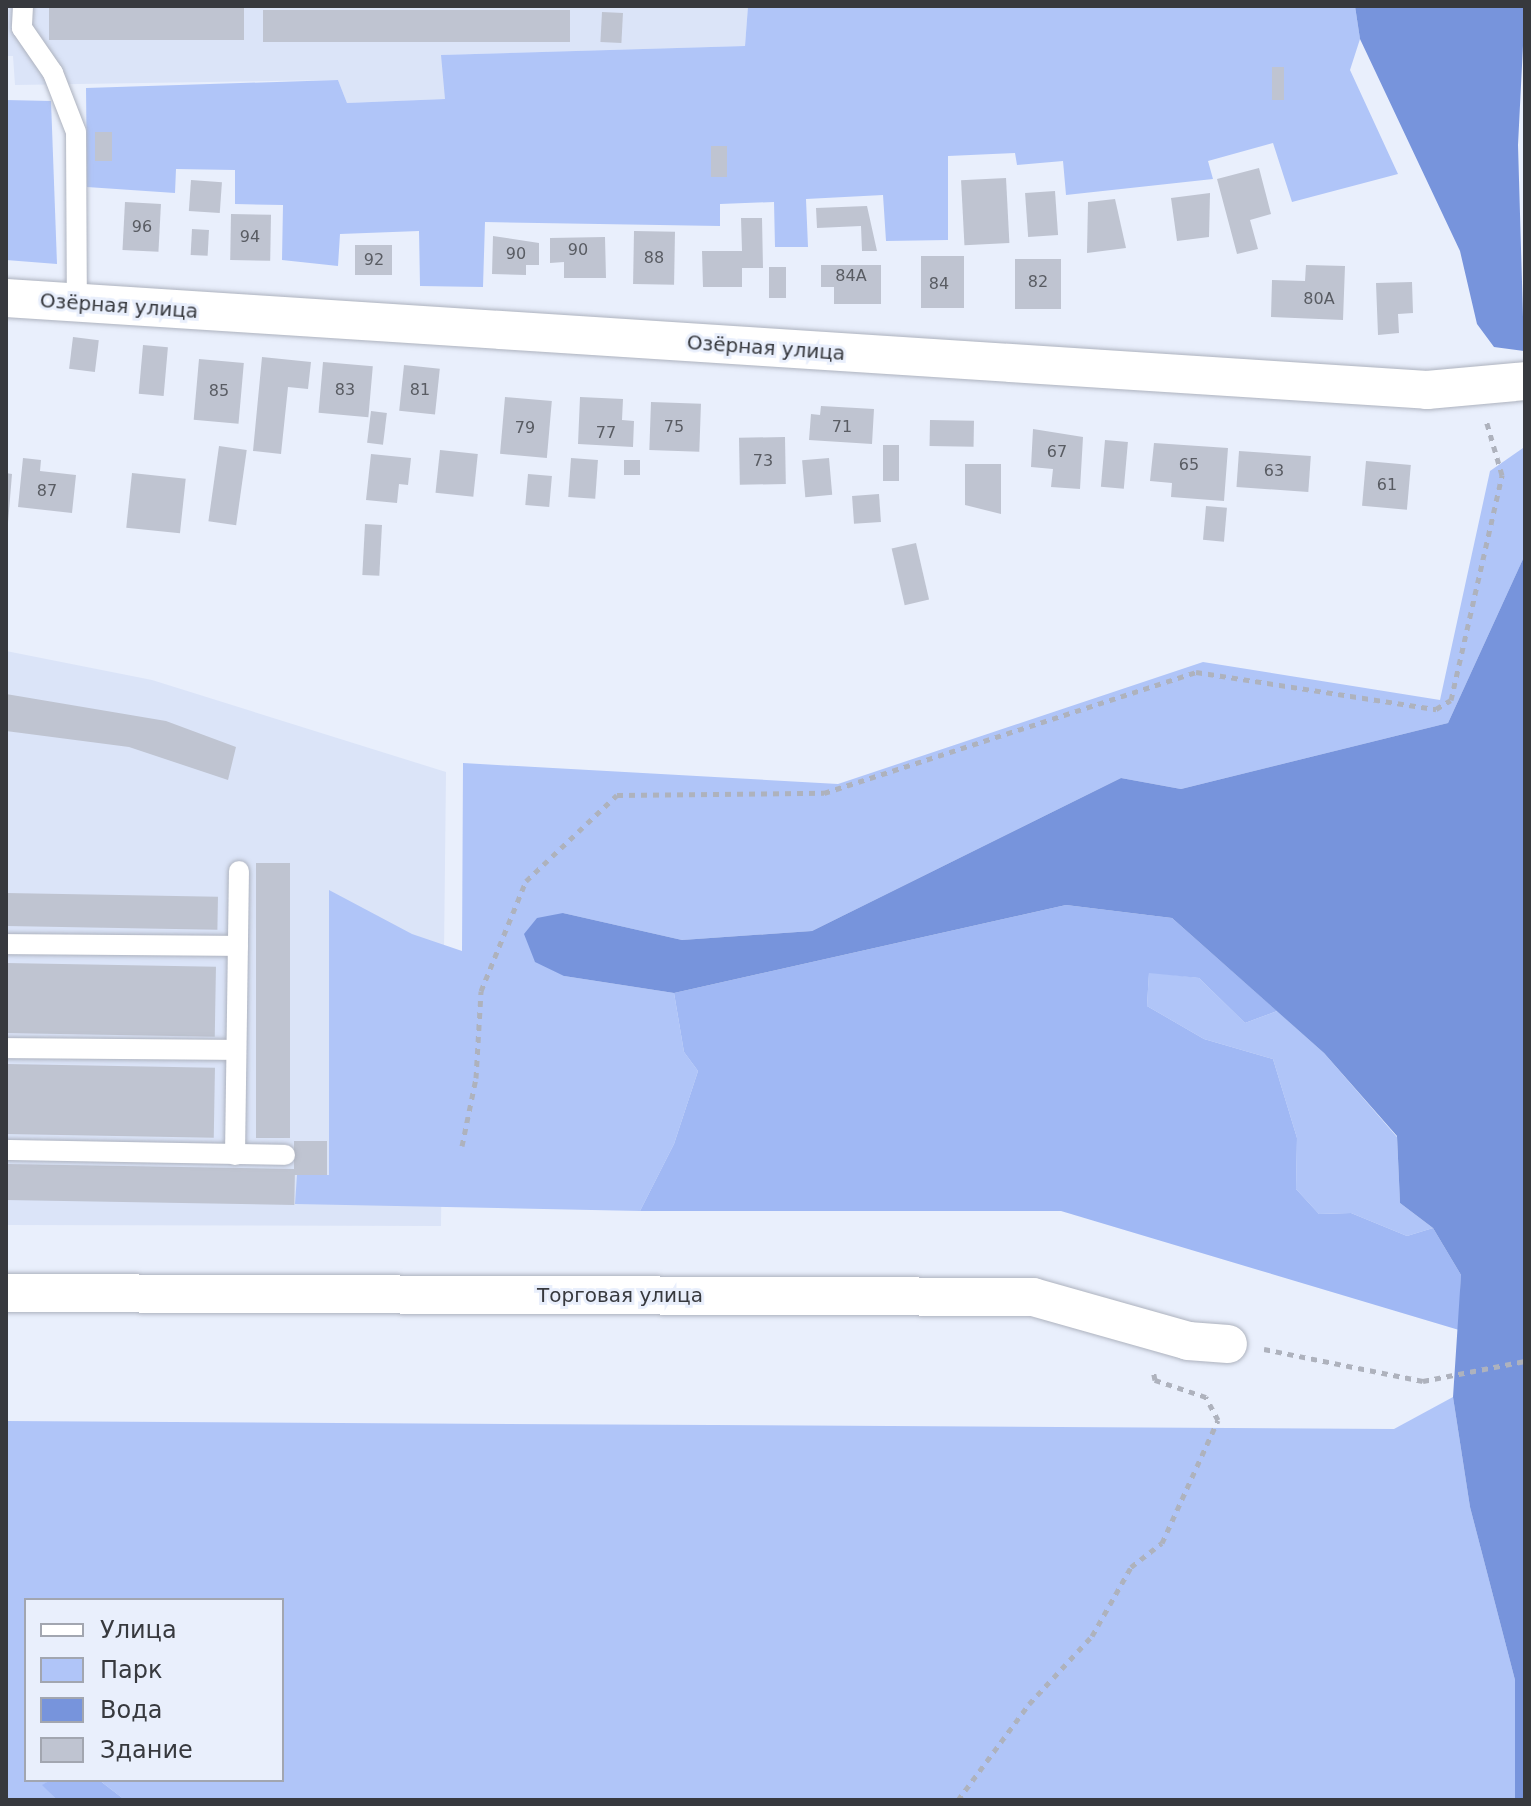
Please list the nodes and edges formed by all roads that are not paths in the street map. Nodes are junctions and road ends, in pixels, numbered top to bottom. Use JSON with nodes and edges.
{"nodes":[{"id":1,"x":23,"y":6,"type":"edge"},
{"id":2,"x":14,"y":25,"type":"edge"},
{"id":3,"x":6,"y":298,"type":"edge"},
{"id":4,"x":77,"y":304,"type":"junction"},
{"id":5,"x":1525,"y":381,"type":"edge"},
{"id":6,"x":239,"y":871,"type":"dead end"},
{"id":7,"x":6,"y":944,"type":"edge"},
{"id":8,"x":238,"y":946,"type":"junction"},
{"id":9,"x":6,"y":1048,"type":"edge"},
{"id":10,"x":236,"y":1050,"type":"junction"},
{"id":11,"x":6,"y":1150,"type":"edge"},
{"id":12,"x":235,"y":1155,"type":"junction"},
{"id":13,"x":285,"y":1155,"type":"dead end"},
{"id":14,"x":6,"y":1293,"type":"edge"},
{"id":15,"x":1228,"y":1344,"type":"road end"}],
"edges":[{"from":1,"to":2,"type":"lane"},
{"from":2,"to":4,"type":"lane"},
{"from":3,"to":4,"type":"street","name":"Озёрная улица"},
{"from":4,"to":5,"type":"street","name":"Озёрная улица"},
{"from":6,"to":8,"type":"lane"},
{"from":7,"to":8,"type":"lane"},
{"from":8,"to":10,"type":"lane"},
{"from":9,"to":10,"type":"lane"},
{"from":10,"to":12,"type":"lane"},
{"from":11,"to":12,"type":"lane"},
{"from":12,"to":13,"type":"lane"},
{"from":14,"to":15,"type":"street","name":"Торговая улица"}]}
